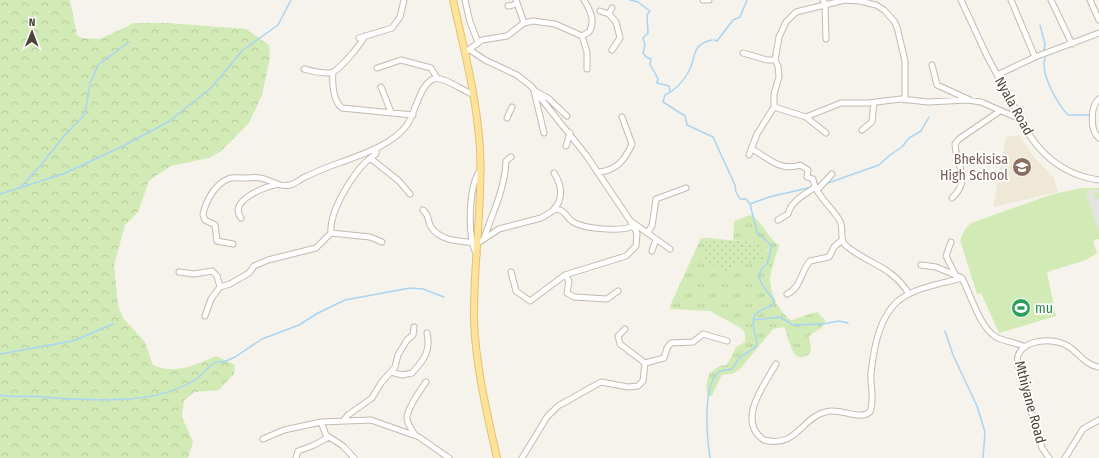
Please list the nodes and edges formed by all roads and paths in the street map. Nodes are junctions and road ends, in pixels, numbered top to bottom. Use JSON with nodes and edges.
{"nodes":[{"id":1,"x":404,"y":0,"type":"edge"},
{"id":2,"x":453,"y":0,"type":"edge"},
{"id":3,"x":465,"y":0,"type":"edge"},
{"id":4,"x":584,"y":0,"type":"edge"},
{"id":5,"x":703,"y":0,"type":"edge"},
{"id":6,"x":709,"y":0,"type":"edge"},
{"id":7,"x":961,"y":0,"type":"edge"},
{"id":8,"x":1011,"y":0,"type":"edge"},
{"id":9,"x":1051,"y":0,"type":"edge"},
{"id":10,"x":1090,"y":0,"type":"edge"},
{"id":11,"x":516,"y":2,"type":"edge"},
{"id":12,"x":824,"y":2,"type":"edge"},
{"id":13,"x":508,"y":6,"type":"dead end"},
{"id":14,"x":612,"y":8,"type":"dead end"},
{"id":15,"x":600,"y":11,"type":"dead end"},
{"id":16,"x":609,"y":14,"type":"junction"},
{"id":17,"x":1099,"y":20,"type":"edge"},
{"id":18,"x":524,"y":24,"type":"junction"},
{"id":19,"x":1099,"y":33,"type":"edge"},
{"id":20,"x":365,"y":36,"type":"junction"},
{"id":21,"x":582,"y":36,"type":"junction"},
{"id":22,"x":359,"y":38,"type":"dead end"},
{"id":23,"x":826,"y":39,"type":"dead end"},
{"id":24,"x":478,"y":42,"type":"junction"},
{"id":25,"x":1072,"y":44,"type":"junction"},
{"id":26,"x":612,"y":50,"type":"dead end"},
{"id":27,"x":467,"y":51,"type":"junction"},
{"id":28,"x":743,"y":53,"type":"dead end"},
{"id":29,"x":1035,"y":58,"type":"junction"},
{"id":30,"x":775,"y":60,"type":"junction"},
{"id":31,"x":932,"y":65,"type":"dead end"},
{"id":32,"x":378,"y":68,"type":"dead end"},
{"id":33,"x":304,"y":69,"type":"dead end"},
{"id":34,"x":586,"y":69,"type":"dead end"},
{"id":35,"x":333,"y":72,"type":"junction"},
{"id":36,"x":997,"y":75,"type":"junction"},
{"id":37,"x":437,"y":78,"type":"junction"},
{"id":38,"x":381,"y":87,"type":"dead end"},
{"id":39,"x":534,"y":90,"type":"junction"},
{"id":40,"x":472,"y":94,"type":"junction"},
{"id":41,"x":1099,"y":99,"type":"edge"},
{"id":42,"x":905,"y":100,"type":"junction"},
{"id":43,"x":970,"y":100,"type":"junction"},
{"id":44,"x":874,"y":103,"type":"junction"},
{"id":45,"x":512,"y":107,"type":"dead end"},
{"id":46,"x":774,"y":107,"type":"junction"},
{"id":47,"x":1000,"y":111,"type":"junction"},
{"id":48,"x":391,"y":112,"type":"junction"},
{"id":49,"x":413,"y":115,"type":"junction"},
{"id":50,"x":567,"y":116,"type":"dead end"},
{"id":51,"x":622,"y":117,"type":"dead end"},
{"id":52,"x":806,"y":117,"type":"junction"},
{"id":53,"x":507,"y":118,"type":"dead end"},
{"id":54,"x":1020,"y":119,"type":"junction"},
{"id":55,"x":862,"y":130,"type":"dead end"},
{"id":56,"x":544,"y":133,"type":"dead end"},
{"id":57,"x":570,"y":133,"type":"junction"},
{"id":58,"x":826,"y":133,"type":"dead end"},
{"id":59,"x":1099,"y":138,"type":"edge"},
{"id":60,"x":566,"y":146,"type":"dead end"},
{"id":61,"x":376,"y":148,"type":"junction"},
{"id":62,"x":752,"y":149,"type":"junction"},
{"id":63,"x":749,"y":155,"type":"dead end"},
{"id":64,"x":511,"y":157,"type":"dead end"},
{"id":65,"x":370,"y":158,"type":"junction"},
{"id":66,"x":598,"y":172,"type":"junction"},
{"id":67,"x":554,"y":173,"type":"dead end"},
{"id":68,"x":832,"y":174,"type":"dead end"},
{"id":69,"x":1099,"y":180,"type":"edge"},
{"id":70,"x":275,"y":185,"type":"junction"},
{"id":71,"x":816,"y":187,"type":"junction"},
{"id":72,"x":686,"y":188,"type":"dead end"},
{"id":73,"x":410,"y":194,"type":"dead end"},
{"id":74,"x":952,"y":198,"type":"dead end"},
{"id":75,"x":424,"y":210,"type":"dead end"},
{"id":76,"x":552,"y":211,"type":"junction"},
{"id":77,"x":241,"y":218,"type":"dead end"},
{"id":78,"x":778,"y":220,"type":"dead end"},
{"id":79,"x":632,"y":224,"type":"junction"},
{"id":80,"x":331,"y":233,"type":"junction"},
{"id":81,"x":647,"y":233,"type":"junction"},
{"id":82,"x":484,"y":238,"type":"junction"},
{"id":83,"x":656,"y":239,"type":"junction"},
{"id":84,"x":842,"y":240,"type":"junction"},
{"id":85,"x":382,"y":242,"type":"dead end"},
{"id":86,"x":951,"y":242,"type":"dead end"},
{"id":87,"x":475,"y":243,"type":"junction"},
{"id":88,"x":233,"y":244,"type":"dead end"},
{"id":89,"x":670,"y":249,"type":"dead end"},
{"id":90,"x":652,"y":251,"type":"dead end"},
{"id":91,"x":921,"y":265,"type":"dead end"},
{"id":92,"x":179,"y":272,"type":"dead end"},
{"id":93,"x":511,"y":272,"type":"dead end"},
{"id":94,"x":955,"y":274,"type":"junction"},
{"id":95,"x":566,"y":275,"type":"junction"},
{"id":96,"x":962,"y":278,"type":"junction"},
{"id":97,"x":220,"y":287,"type":"junction"},
{"id":98,"x":618,"y":291,"type":"dead end"},
{"id":99,"x":787,"y":294,"type":"dead end"},
{"id":100,"x":910,"y":294,"type":"junction"},
{"id":101,"x":204,"y":316,"type":"dead end"},
{"id":102,"x":414,"y":327,"type":"dead end"},
{"id":103,"x":624,"y":329,"type":"dead end"},
{"id":104,"x":427,"y":333,"type":"dead end"},
{"id":105,"x":728,"y":341,"type":"dead end"},
{"id":106,"x":1025,"y":347,"type":"junction"},
{"id":107,"x":645,"y":363,"type":"junction"},
{"id":108,"x":776,"y":364,"type":"dead end"},
{"id":109,"x":1099,"y":367,"type":"edge"},
{"id":110,"x":391,"y":372,"type":"junction"},
{"id":111,"x":426,"y":382,"type":"dead end"},
{"id":112,"x":344,"y":420,"type":"junction"},
{"id":113,"x":1099,"y":420,"type":"edge"},
{"id":114,"x":321,"y":422,"type":"junction"},
{"id":115,"x":415,"y":435,"type":"junction"},
{"id":116,"x":328,"y":437,"type":"junction"},
{"id":117,"x":264,"y":439,"type":"dead end"},
{"id":118,"x":296,"y":458,"type":"edge"},
{"id":119,"x":354,"y":458,"type":"edge"},
{"id":120,"x":449,"y":458,"type":"edge"},
{"id":121,"x":497,"y":458,"type":"edge"},
{"id":122,"x":522,"y":458,"type":"edge"},
{"id":123,"x":1049,"y":458,"type":"edge"},
{"id":124,"x":1065,"y":458,"type":"edge"}],
"edges":[{"from":1,"to":20,"type":"street"},
{"from":2,"to":27,"type":"main road"},
{"from":3,"to":24,"type":"street"},
{"from":4,"to":21,"type":"street"},
{"from":5,"to":6,"type":"street"},
{"from":7,"to":36,"type":"street","name":"Nyala Road"},
{"from":8,"to":29,"type":"street"},
{"from":9,"to":25,"type":"street"},
{"from":10,"to":17,"type":"street"},
{"from":11,"to":13,"type":"street"},
{"from":11,"to":18,"type":"street"},
{"from":12,"to":23,"type":"street"},
{"from":12,"to":30,"type":"street"},
{"from":12,"to":42,"type":"street"},
{"from":14,"to":16,"type":"street"},
{"from":15,"to":16,"type":"street"},
{"from":16,"to":26,"type":"street"},
{"from":18,"to":21,"type":"street"},
{"from":18,"to":24,"type":"street"},
{"from":19,"to":25,"type":"street"},
{"from":20,"to":22,"type":"street"},
{"from":20,"to":35,"type":"street"},
{"from":21,"to":34,"type":"street"},
{"from":24,"to":27,"type":"street"},
{"from":25,"to":29,"type":"street"},
{"from":27,"to":39,"type":"street"},
{"from":27,"to":40,"type":"main road"},
{"from":28,"to":30,"type":"street"},
{"from":29,"to":36,"type":"street"},
{"from":30,"to":46,"type":"street"},
{"from":31,"to":43,"type":"street"},
{"from":32,"to":37,"type":"street"},
{"from":33,"to":35,"type":"street"},
{"from":35,"to":48,"type":"street"},
{"from":36,"to":54,"type":"street","name":"Nyala Road"},
{"from":37,"to":40,"type":"street"},
{"from":37,"to":49,"type":"street"},
{"from":38,"to":48,"type":"street"},
{"from":39,"to":50,"type":"street"},
{"from":39,"to":56,"type":"street"},
{"from":39,"to":57,"type":"street"},
{"from":40,"to":87,"type":"main road"},
{"from":41,"to":59,"type":"street"},
{"from":42,"to":43,"type":"street"},
{"from":42,"to":44,"type":"street"},
{"from":43,"to":47,"type":"street"},
{"from":44,"to":52,"type":"street"},
{"from":44,"to":55,"type":"street"},
{"from":45,"to":53,"type":"street"},
{"from":46,"to":52,"type":"street"},
{"from":46,"to":62,"type":"street"},
{"from":47,"to":54,"type":"street"},
{"from":47,"to":74,"type":"street"},
{"from":48,"to":49,"type":"street"},
{"from":49,"to":61,"type":"street"},
{"from":51,"to":66,"type":"street"},
{"from":52,"to":58,"type":"street"},
{"from":54,"to":69,"type":"street","name":"Nyala Road"},
{"from":57,"to":60,"type":"street"},
{"from":57,"to":66,"type":"street"},
{"from":61,"to":65,"type":"street"},
{"from":61,"to":70,"type":"street"},
{"from":62,"to":63,"type":"street"},
{"from":62,"to":71,"type":"street"},
{"from":64,"to":82,"type":"street"},
{"from":65,"to":73,"type":"street"},
{"from":65,"to":80,"type":"street"},
{"from":66,"to":79,"type":"street"},
{"from":67,"to":76,"type":"street"},
{"from":68,"to":71,"type":"street"},
{"from":70,"to":77,"type":"street"},
{"from":70,"to":88,"type":"street"},
{"from":71,"to":78,"type":"street"},
{"from":71,"to":84,"type":"street"},
{"from":72,"to":81,"type":"street"},
{"from":75,"to":87,"type":"street"},
{"from":76,"to":79,"type":"street"},
{"from":76,"to":82,"type":"street"},
{"from":79,"to":81,"type":"street"},
{"from":79,"to":95,"type":"street"},
{"from":80,"to":85,"type":"street"},
{"from":80,"to":97,"type":"street"},
{"from":81,"to":83,"type":"street"},
{"from":82,"to":87,"type":"street"},
{"from":83,"to":89,"type":"street"},
{"from":83,"to":90,"type":"street"},
{"from":84,"to":99,"type":"street"},
{"from":84,"to":100,"type":"street"},
{"from":86,"to":94,"type":"street"},
{"from":87,"to":121,"type":"main road"},
{"from":91,"to":94,"type":"street"},
{"from":92,"to":97,"type":"street"},
{"from":93,"to":95,"type":"street"},
{"from":94,"to":96,"type":"street"},
{"from":95,"to":98,"type":"street"},
{"from":96,"to":100,"type":"street"},
{"from":96,"to":106,"type":"street"},
{"from":97,"to":101,"type":"street"},
{"from":100,"to":108,"type":"street"},
{"from":102,"to":110,"type":"street"},
{"from":103,"to":107,"type":"street"},
{"from":104,"to":110,"type":"street"},
{"from":105,"to":107,"type":"street"},
{"from":106,"to":109,"type":"street"},
{"from":106,"to":123,"type":"street","name":"Mthiyane Road"},
{"from":107,"to":122,"type":"street"},
{"from":110,"to":112,"type":"street"},
{"from":111,"to":115,"type":"street"},
{"from":112,"to":114,"type":"street"},
{"from":112,"to":115,"type":"street"},
{"from":113,"to":124,"type":"street"},
{"from":114,"to":116,"type":"street"},
{"from":114,"to":117,"type":"street"},
{"from":115,"to":120,"type":"street"},
{"from":116,"to":118,"type":"street"},
{"from":116,"to":119,"type":"street"}]}
